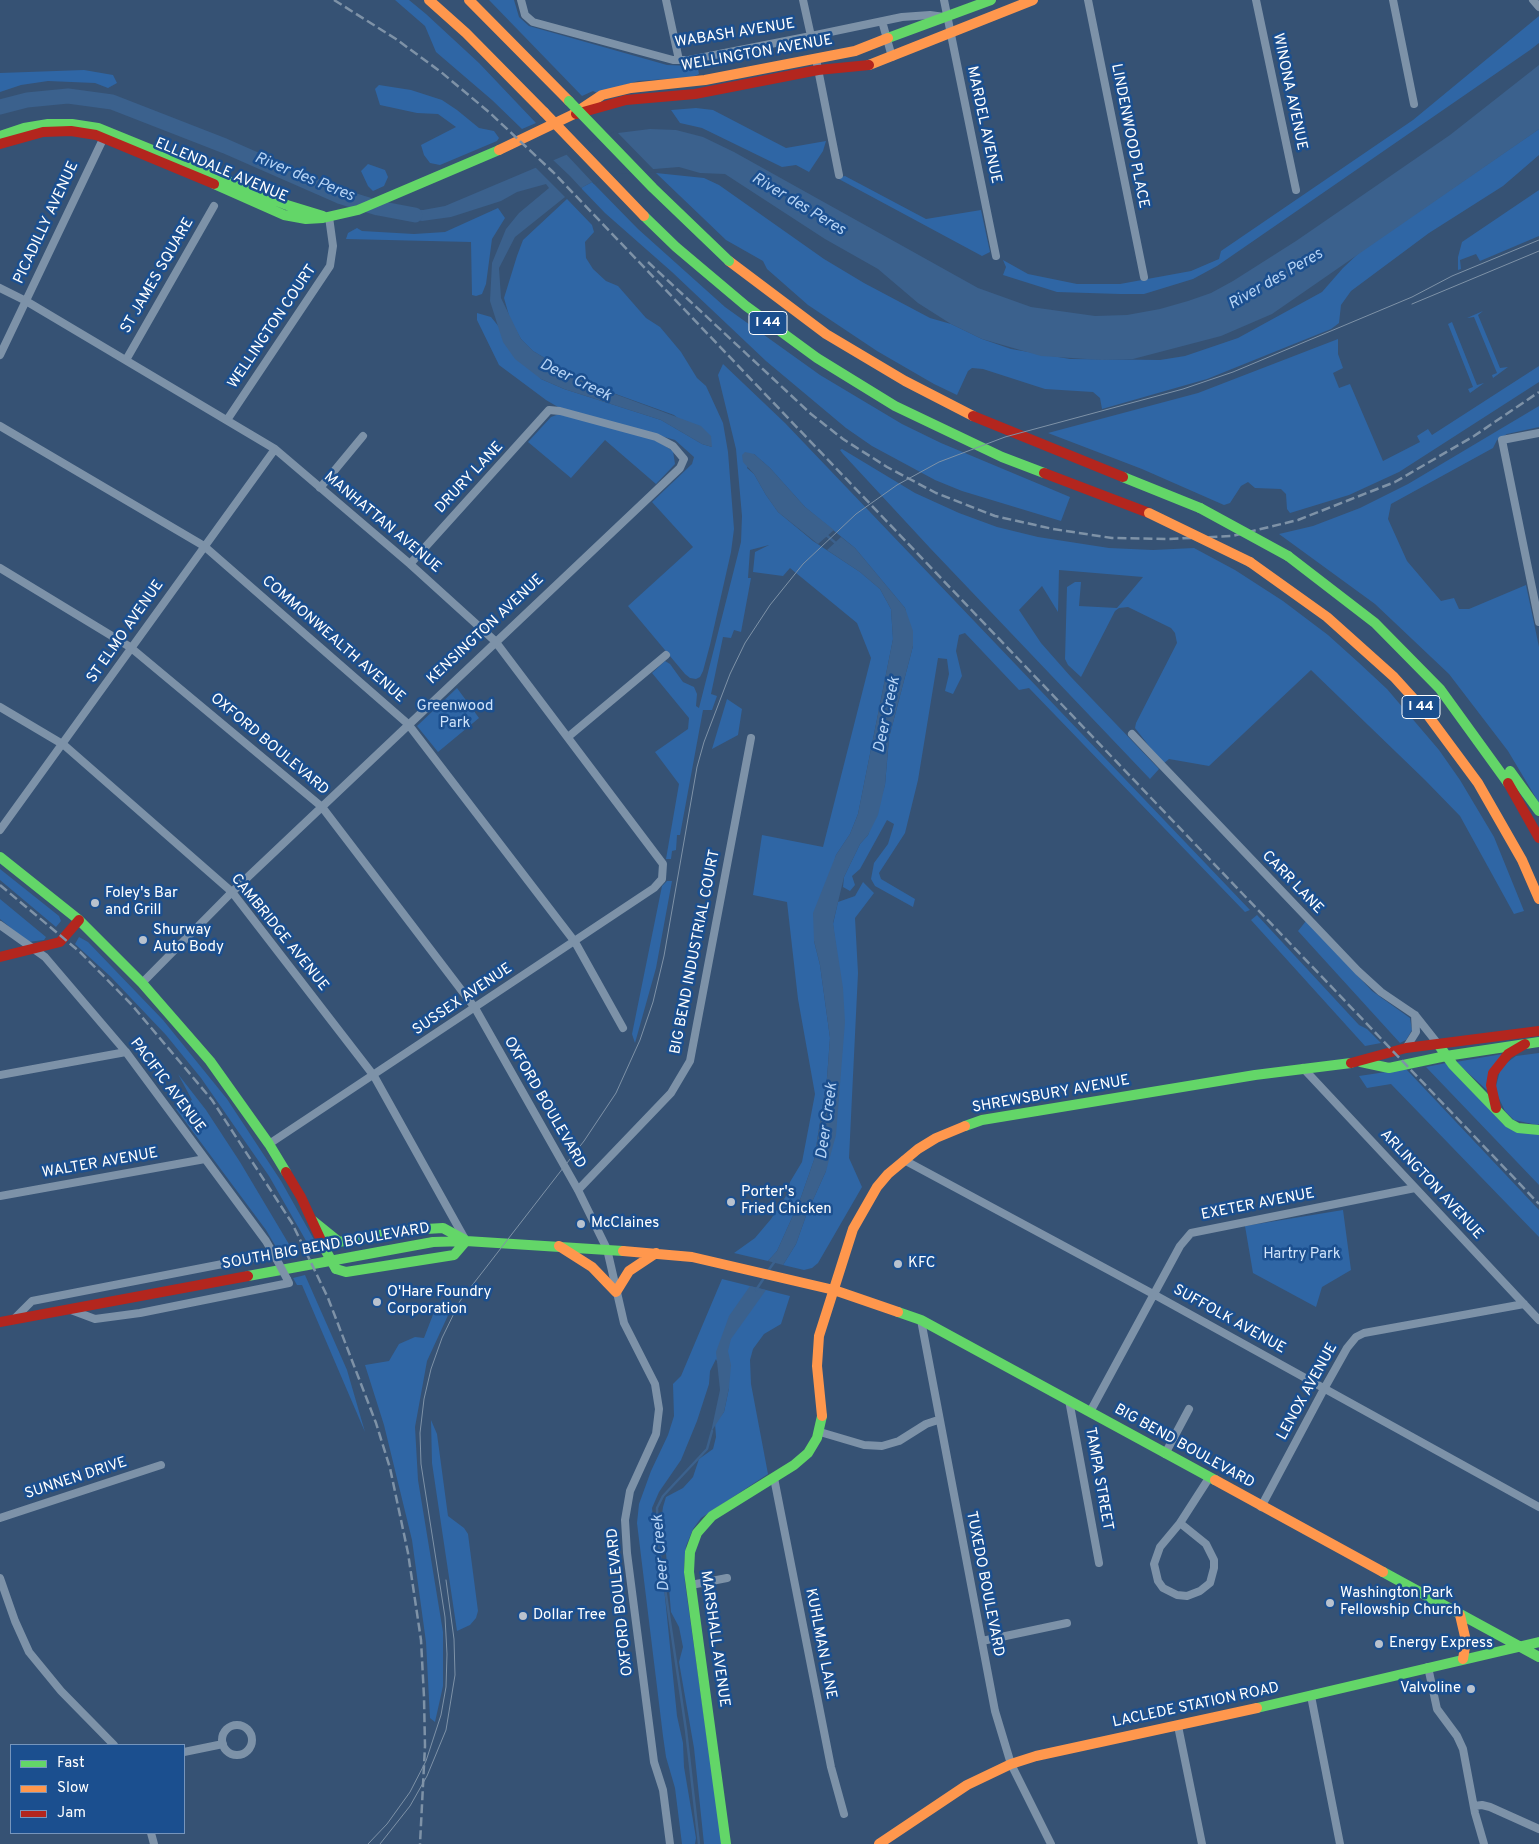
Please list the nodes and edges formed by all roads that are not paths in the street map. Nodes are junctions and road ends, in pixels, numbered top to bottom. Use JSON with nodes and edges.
{"nodes":[{"id":1,"x":429,"y":0,"type":"edge"},
{"id":2,"x":469,"y":0,"type":"edge"},
{"id":3,"x":521,"y":0,"type":"edge"},
{"id":4,"x":666,"y":0,"type":"edge"},
{"id":5,"x":803,"y":0,"type":"edge"},
{"id":6,"x":944,"y":0,"type":"edge"},
{"id":7,"x":991,"y":0,"type":"edge"},
{"id":8,"x":1033,"y":0,"type":"edge"},
{"id":9,"x":1088,"y":0,"type":"edge"},
{"id":10,"x":1256,"y":0,"type":"edge"},
{"id":11,"x":1393,"y":0,"type":"edge"},
{"id":12,"x":1533,"y":0,"type":"edge"},
{"id":13,"x":1539,"y":7,"type":"edge"},
{"id":14,"x":947,"y":18,"type":"junction"},
{"id":15,"x":882,"y":21,"type":"junction"},
{"id":16,"x":951,"y":33,"type":"junction"},
{"id":17,"x":811,"y":36,"type":"junction"},
{"id":18,"x":888,"y":41,"type":"junction"},
{"id":19,"x":892,"y":57,"type":"junction"},
{"id":20,"x":816,"y":59,"type":"junction"},
{"id":21,"x":679,"y":60,"type":"junction"},
{"id":22,"x":818,"y":70,"type":"junction"},
{"id":23,"x":1414,"y":104,"type":"dead end"},
{"id":24,"x":572,"y":115,"type":"junction"},
{"id":25,"x":105,"y":134,"type":"junction"},
{"id":26,"x":0,"y":136,"type":"edge"},
{"id":27,"x":0,"y":144,"type":"edge"},
{"id":28,"x":839,"y":175,"type":"dead end"},
{"id":29,"x":1296,"y":190,"type":"dead end"},
{"id":30,"x":214,"y":206,"type":"dead end"},
{"id":31,"x":330,"y":217,"type":"junction"},
{"id":32,"x":996,"y":256,"type":"dead end"},
{"id":33,"x":1144,"y":277,"type":"dead end"},
{"id":34,"x":0,"y":288,"type":"edge"},
{"id":35,"x":26,"y":301,"type":"junction"},
{"id":36,"x":0,"y":355,"type":"edge"},
{"id":37,"x":126,"y":360,"type":"junction"},
{"id":38,"x":227,"y":420,"type":"junction"},
{"id":39,"x":0,"y":426,"type":"edge"},
{"id":40,"x":1539,"y":433,"type":"edge"},
{"id":41,"x":363,"y":436,"type":"dead end"},
{"id":42,"x":275,"y":450,"type":"junction"},
{"id":43,"x":680,"y":468,"type":"joint"},
{"id":44,"x":320,"y":488,"type":"junction"},
{"id":45,"x":204,"y":546,"type":"junction"},
{"id":46,"x":410,"y":564,"type":"junction"},
{"id":47,"x":0,"y":568,"type":"edge"},
{"id":48,"x":1539,"y":622,"type":"edge"},
{"id":49,"x":495,"y":640,"type":"junction"},
{"id":50,"x":130,"y":647,"type":"junction"},
{"id":51,"x":666,"y":655,"type":"dead end"},
{"id":52,"x":0,"y":707,"type":"edge"},
{"id":53,"x":408,"y":724,"type":"junction"},
{"id":54,"x":1471,"y":728,"type":"junction"},
{"id":55,"x":1132,"y":734,"type":"dead end"},
{"id":56,"x":568,"y":737,"type":"junction"},
{"id":57,"x":751,"y":738,"type":"dead end"},
{"id":58,"x":64,"y":745,"type":"junction"},
{"id":59,"x":322,"y":807,"type":"junction"},
{"id":60,"x":1539,"y":811,"type":"edge"},
{"id":61,"x":0,"y":830,"type":"edge"},
{"id":62,"x":1539,"y":838,"type":"edge"},
{"id":63,"x":0,"y":857,"type":"edge"},
{"id":64,"x":664,"y":870,"type":"joint"},
{"id":65,"x":232,"y":892,"type":"junction"},
{"id":66,"x":1539,"y":899,"type":"edge"},
{"id":67,"x":79,"y":920,"type":"junction"},
{"id":68,"x":0,"y":925,"type":"edge"},
{"id":69,"x":575,"y":942,"type":"junction"},
{"id":70,"x":35,"y":950,"type":"junction"},
{"id":71,"x":0,"y":957,"type":"edge"},
{"id":72,"x":142,"y":983,"type":"junction"},
{"id":73,"x":475,"y":1008,"type":"junction"},
{"id":74,"x":1416,"y":1015,"type":"junction"},
{"id":75,"x":623,"y":1028,"type":"dead end"},
{"id":76,"x":1539,"y":1031,"type":"edge"},
{"id":77,"x":1539,"y":1042,"type":"edge"},
{"id":78,"x":1438,"y":1044,"type":"junction"},
{"id":79,"x":1525,"y":1044,"type":"junction"},
{"id":80,"x":1406,"y":1048,"type":"junction"},
{"id":81,"x":126,"y":1052,"type":"junction"},
{"id":82,"x":1446,"y":1056,"type":"junction"},
{"id":83,"x":1360,"y":1062,"type":"junction"},
{"id":84,"x":1303,"y":1068,"type":"junction"},
{"id":85,"x":0,"y":1075,"type":"edge"},
{"id":86,"x":374,"y":1076,"type":"junction"},
{"id":87,"x":1497,"y":1111,"type":"junction"},
{"id":88,"x":1539,"y":1130,"type":"edge"},
{"id":89,"x":269,"y":1144,"type":"junction"},
{"id":90,"x":205,"y":1159,"type":"junction"},
{"id":91,"x":904,"y":1160,"type":"junction"},
{"id":92,"x":1415,"y":1188,"type":"junction"},
{"id":93,"x":578,"y":1190,"type":"junction"},
{"id":94,"x":0,"y":1196,"type":"edge"},
{"id":95,"x":313,"y":1221,"type":"junction"},
{"id":96,"x":466,"y":1241,"type":"junction"},
{"id":97,"x":339,"y":1242,"type":"junction"},
{"id":98,"x":559,"y":1246,"type":"junction"},
{"id":99,"x":325,"y":1249,"type":"junction"},
{"id":100,"x":607,"y":1249,"type":"junction"},
{"id":101,"x":656,"y":1253,"type":"junction"},
{"id":102,"x":276,"y":1257,"type":"junction"},
{"id":103,"x":807,"y":1283,"type":"joint"},
{"id":104,"x":834,"y":1290,"type":"junction"},
{"id":105,"x":616,"y":1292,"type":"junction"},
{"id":106,"x":1155,"y":1294,"type":"junction"},
{"id":107,"x":1524,"y":1304,"type":"junction"},
{"id":108,"x":72,"y":1310,"type":"junction"},
{"id":109,"x":13,"y":1320,"type":"junction"},
{"id":110,"x":921,"y":1320,"type":"junction"},
{"id":111,"x":1539,"y":1320,"type":"edge"},
{"id":112,"x":0,"y":1322,"type":"edge"},
{"id":113,"x":1324,"y":1389,"type":"junction"},
{"id":114,"x":1070,"y":1400,"type":"junction"},
{"id":115,"x":1188,"y":1409,"type":"dead end"},
{"id":116,"x":1090,"y":1412,"type":"junction"},
{"id":117,"x":938,"y":1420,"type":"junction"},
{"id":118,"x":820,"y":1432,"type":"junction"},
{"id":119,"x":1165,"y":1454,"type":"junction"},
{"id":120,"x":161,"y":1466,"type":"dead end"},
{"id":121,"x":774,"y":1478,"type":"junction"},
{"id":122,"x":1209,"y":1478,"type":"junction"},
{"id":123,"x":1261,"y":1507,"type":"junction"},
{"id":124,"x":1539,"y":1507,"type":"edge"},
{"id":125,"x":0,"y":1518,"type":"edge"},
{"id":126,"x":1180,"y":1524,"type":"junction"},
{"id":127,"x":1099,"y":1563,"type":"dead end"},
{"id":128,"x":0,"y":1578,"type":"edge"},
{"id":129,"x":728,"y":1578,"type":"dead end"},
{"id":130,"x":691,"y":1586,"type":"junction"},
{"id":131,"x":1460,"y":1615,"type":"junction"},
{"id":132,"x":1067,"y":1623,"type":"dead end"},
{"id":133,"x":982,"y":1641,"type":"junction"},
{"id":134,"x":1539,"y":1642,"type":"edge"},
{"id":135,"x":1517,"y":1646,"type":"junction"},
{"id":136,"x":1539,"y":1657,"type":"edge"},
{"id":137,"x":1463,"y":1659,"type":"junction"},
{"id":138,"x":1428,"y":1668,"type":"junction"},
{"id":139,"x":1311,"y":1696,"type":"junction"},
{"id":140,"x":1178,"y":1726,"type":"junction"},
{"id":141,"x":113,"y":1744,"type":"edge"},
{"id":142,"x":223,"y":1744,"type":"dead end"},
{"id":143,"x":185,"y":1752,"type":"edge"},
{"id":144,"x":1011,"y":1764,"type":"junction"},
{"id":145,"x":1474,"y":1806,"type":"junction"},
{"id":146,"x":844,"y":1814,"type":"dead end"},
{"id":147,"x":1539,"y":1830,"type":"edge"},
{"id":148,"x":670,"y":1844,"type":"edge"},
{"id":149,"x":726,"y":1844,"type":"edge"},
{"id":150,"x":878,"y":1844,"type":"edge"},
{"id":151,"x":1051,"y":1844,"type":"edge"},
{"id":152,"x":1202,"y":1844,"type":"edge"},
{"id":153,"x":1340,"y":1844,"type":"edge"},
{"id":154,"x":1484,"y":1844,"type":"edge"}],
"edges":[{"from":1,"to":66,"type":"main road","number":"I 44","bridge":true},
{"from":2,"to":54,"type":"main road","number":"I 44","bridge":true},
{"from":3,"to":21,"type":"street","name":"WABASH AVENUE"},
{"from":4,"to":21,"type":"street"},
{"from":5,"to":17,"type":"street"},
{"from":6,"to":14,"type":"street","name":"MARDEL AVENUE"},
{"from":7,"to":14,"type":"main road","name":"WABASH AVENUE"},
{"from":8,"to":16,"type":"main road"},
{"from":9,"to":33,"type":"street","name":"LINDENWOOD PLACE"},
{"from":10,"to":29,"type":"street","name":"WINONA AVENUE"},
{"from":11,"to":23,"type":"street"},
{"from":12,"to":13,"type":"street"},
{"from":14,"to":15,"type":"street","name":"WABASH AVENUE"},
{"from":14,"to":16,"type":"street","name":"MARDEL AVENUE"},
{"from":14,"to":18,"type":"main road","name":"WELLINGTON AVENUE"},
{"from":15,"to":17,"type":"street","name":"WABASH AVENUE"},
{"from":15,"to":18,"type":"street"},
{"from":16,"to":19,"type":"main road","name":"WELLINGTON AVENUE"},
{"from":16,"to":32,"type":"street","name":"MARDEL AVENUE"},
{"from":17,"to":21,"type":"street","name":"WABASH AVENUE"},
{"from":18,"to":19,"type":"street"},
{"from":18,"to":20,"type":"main road","name":"WELLINGTON AVENUE"},
{"from":19,"to":22,"type":"main road","name":"WELLINGTON AVENUE"},
{"from":20,"to":22,"type":"street"},
{"from":20,"to":24,"type":"main road","name":"WELLINGTON AVENUE"},
{"from":22,"to":24,"type":"main road","name":"WELLINGTON AVENUE"},
{"from":22,"to":28,"type":"street"},
{"from":24,"to":31,"type":"main road","name":"WELLINGTON AVENUE"},
{"from":25,"to":26,"type":"main road","name":"ELLENDALE AVENUE"},
{"from":25,"to":27,"type":"main road","name":"ELLENDALE AVENUE"},
{"from":25,"to":31,"type":"main road","name":"ELLENDALE AVENUE"},
{"from":25,"to":35,"type":"street","name":"PICADILLY AVENUE"},
{"from":30,"to":37,"type":"street","name":"ST JAMES SQUARE"},
{"from":31,"to":38,"type":"street","name":"WELLINGTON COURT"},
{"from":34,"to":35,"type":"street","name":"MANHATTAN AVENUE"},
{"from":35,"to":36,"type":"street","name":"PICADILLY AVENUE"},
{"from":35,"to":37,"type":"street","name":"MANHATTAN AVENUE"},
{"from":37,"to":38,"type":"street","name":"MANHATTAN AVENUE"},
{"from":38,"to":42,"type":"street","name":"MANHATTAN AVENUE"},
{"from":39,"to":45,"type":"street","name":"COMMONWEALTH AVENUE"},
{"from":40,"to":48,"type":"street"},
{"from":41,"to":44,"type":"street"},
{"from":42,"to":44,"type":"street","name":"MANHATTAN AVENUE"},
{"from":42,"to":45,"type":"street","name":"ST ELMO AVENUE"},
{"from":43,"to":46,"type":"street","name":"DRURY LANE"},
{"from":43,"to":49,"type":"street","name":"KENSINGTON AVENUE"},
{"from":44,"to":46,"type":"street","name":"MANHATTAN AVENUE"},
{"from":45,"to":50,"type":"street","name":"ST ELMO AVENUE"},
{"from":45,"to":53,"type":"street","name":"COMMONWEALTH AVENUE"},
{"from":46,"to":49,"type":"street","name":"MANHATTAN AVENUE"},
{"from":47,"to":50,"type":"street","name":"OXFORD BOULEVARD"},
{"from":49,"to":53,"type":"street","name":"KENSINGTON AVENUE"},
{"from":49,"to":56,"type":"street","name":"MANHATTAN AVENUE"},
{"from":50,"to":58,"type":"street","name":"ST ELMO AVENUE"},
{"from":50,"to":59,"type":"street","name":"OXFORD BOULEVARD"},
{"from":51,"to":56,"type":"street"},
{"from":52,"to":58,"type":"street","name":"CAMBRIDGE AVENUE"},
{"from":53,"to":59,"type":"street","name":"KENSINGTON AVENUE"},
{"from":53,"to":69,"type":"street","name":"COMMONWEALTH AVENUE"},
{"from":54,"to":60,"type":"main road"},
{"from":54,"to":62,"type":"main road","number":"I 44"},
{"from":55,"to":74,"type":"street","name":"CARR LANE"},
{"from":56,"to":64,"type":"street","name":"MANHATTAN AVENUE"},
{"from":57,"to":93,"type":"street","name":"BIG BEND INDUSTRIAL COURT"},
{"from":58,"to":61,"type":"street","name":"ST ELMO AVENUE"},
{"from":58,"to":65,"type":"street","name":"CAMBRIDGE AVENUE"},
{"from":59,"to":65,"type":"street","name":"KENSINGTON AVENUE"},
{"from":59,"to":73,"type":"street","name":"OXFORD BOULEVARD"},
{"from":63,"to":67,"type":"main road"},
{"from":64,"to":69,"type":"street","name":"SUSSEX AVENUE"},
{"from":65,"to":72,"type":"street","name":"KENSINGTON AVENUE"},
{"from":65,"to":86,"type":"street","name":"CAMBRIDGE AVENUE"},
{"from":67,"to":70,"type":"main road"},
{"from":67,"to":72,"type":"main road"},
{"from":68,"to":70,"type":"street","name":"PACIFIC AVENUE"},
{"from":69,"to":73,"type":"street","name":"SUSSEX AVENUE"},
{"from":69,"to":75,"type":"street","name":"COMMONWEALTH AVENUE"},
{"from":70,"to":71,"type":"main road"},
{"from":70,"to":81,"type":"street","name":"PACIFIC AVENUE"},
{"from":72,"to":89,"type":"main road"},
{"from":73,"to":86,"type":"street","name":"SUSSEX AVENUE"},
{"from":73,"to":93,"type":"street","name":"OXFORD BOULEVARD"},
{"from":74,"to":78,"type":"street","name":"CARR LANE"},
{"from":74,"to":80,"type":"street"},
{"from":76,"to":78,"type":"main road","name":"SHREWSBURY AVENUE"},
{"from":77,"to":79,"type":"main road","name":"SHREWSBURY AVENUE"},
{"from":78,"to":80,"type":"main road","name":"SHREWSBURY AVENUE"},
{"from":78,"to":82,"type":"main road"},
{"from":79,"to":82,"type":"main road","name":"SHREWSBURY AVENUE"},
{"from":79,"to":87,"type":"main road"},
{"from":80,"to":83,"type":"main road","name":"SHREWSBURY AVENUE"},
{"from":81,"to":85,"type":"street"},
{"from":81,"to":90,"type":"street","name":"PACIFIC AVENUE"},
{"from":82,"to":83,"type":"main road","name":"SHREWSBURY AVENUE"},
{"from":82,"to":87,"type":"main road"},
{"from":83,"to":84,"type":"main road","name":"SHREWSBURY AVENUE"},
{"from":84,"to":91,"type":"main road","name":"SHREWSBURY AVENUE"},
{"from":84,"to":92,"type":"street","name":"ARLINGTON AVENUE"},
{"from":86,"to":89,"type":"street","name":"SUSSEX AVENUE"},
{"from":86,"to":96,"type":"street","name":"CAMBRIDGE AVENUE"},
{"from":87,"to":88,"type":"main road"},
{"from":89,"to":95,"type":"main road"},
{"from":90,"to":94,"type":"street","name":"WALTER AVENUE"},
{"from":90,"to":102,"type":"street","name":"PACIFIC AVENUE"},
{"from":91,"to":104,"type":"main road","name":"SHREWSBURY AVENUE"},
{"from":91,"to":106,"type":"street","name":"SUFFOLK AVENUE"},
{"from":92,"to":106,"type":"street","name":"EXETER AVENUE"},
{"from":92,"to":107,"type":"street","name":"ARLINGTON AVENUE"},
{"from":93,"to":100,"type":"street","name":"OXFORD BOULEVARD"},
{"from":95,"to":97,"type":"main road"},
{"from":95,"to":99,"type":"main road"},
{"from":96,"to":97,"type":"main road"},
{"from":96,"to":98,"type":"main road","name":"SOUTH BIG BEND BOULEVARD"},
{"from":96,"to":99,"type":"main road","bridge":true},
{"from":96,"to":108,"type":"main road","name":"SOUTH BIG BEND BOULEVARD"},
{"from":97,"to":99,"type":"main road"},
{"from":98,"to":100,"type":"main road","name":"SOUTH BIG BEND BOULEVARD"},
{"from":98,"to":105,"type":"main road"},
{"from":100,"to":101,"type":"main road","name":"SOUTH BIG BEND BOULEVARD"},
{"from":100,"to":105,"type":"street","name":"OXFORD BOULEVARD"},
{"from":101,"to":103,"type":"main road","name":"SOUTH BIG BEND BOULEVARD"},
{"from":101,"to":105,"type":"main road"},
{"from":102,"to":108,"type":"street","name":"PACIFIC AVENUE","bridge":true},
{"from":102,"to":109,"type":"street"},
{"from":103,"to":104,"type":"main road","name":"BIG BEND BOULEVARD"},
{"from":104,"to":110,"type":"main road","name":"BIG BEND BOULEVARD"},
{"from":104,"to":118,"type":"main road","name":"SHREWSBURY AVENUE"},
{"from":105,"to":148,"type":"street","name":"OXFORD BOULEVARD"},
{"from":106,"to":113,"type":"street","name":"SUFFOLK AVENUE"},
{"from":106,"to":116,"type":"street","name":"EXETER AVENUE"},
{"from":107,"to":111,"type":"street","name":"ARLINGTON AVENUE"},
{"from":107,"to":113,"type":"street","name":"LENOX AVENUE"},
{"from":108,"to":109,"type":"main road","name":"SOUTH BIG BEND BOULEVARD"},
{"from":109,"to":112,"type":"main road","name":"SOUTH BIG BEND BOULEVARD"},
{"from":110,"to":114,"type":"main road","name":"BIG BEND BOULEVARD"},
{"from":110,"to":117,"type":"street","name":"TUXEDO BOULEVARD"},
{"from":113,"to":123,"type":"street","name":"LENOX AVENUE"},
{"from":113,"to":124,"type":"street","name":"SUFFOLK AVENUE"},
{"from":114,"to":116,"type":"main road","name":"BIG BEND BOULEVARD"},
{"from":114,"to":127,"type":"street","name":"TAMPA STREET"},
{"from":115,"to":119,"type":"street"},
{"from":116,"to":119,"type":"main road","name":"BIG BEND BOULEVARD"},
{"from":117,"to":118,"type":"street"},
{"from":117,"to":133,"type":"street","name":"TUXEDO BOULEVARD"},
{"from":118,"to":121,"type":"main road","name":"MARSHALL AVENUE"},
{"from":119,"to":122,"type":"main road","name":"BIG BEND BOULEVARD"},
{"from":120,"to":125,"type":"street","name":"SUNNEN DRIVE"},
{"from":121,"to":130,"type":"main road","name":"MARSHALL AVENUE"},
{"from":121,"to":146,"type":"street","name":"KUHLMAN LANE"},
{"from":122,"to":123,"type":"main road","name":"BIG BEND BOULEVARD"},
{"from":122,"to":126,"type":"street"},
{"from":123,"to":131,"type":"main road","name":"BIG BEND BOULEVARD"},
{"from":126,"to":126,"type":"street"},
{"from":128,"to":141,"type":"street"},
{"from":129,"to":130,"type":"street"},
{"from":130,"to":149,"type":"main road","name":"MARSHALL AVENUE"},
{"from":131,"to":135,"type":"main road","name":"BIG BEND BOULEVARD"},
{"from":131,"to":137,"type":"main road"},
{"from":132,"to":133,"type":"street"},
{"from":133,"to":144,"type":"street","name":"TUXEDO BOULEVARD"},
{"from":134,"to":135,"type":"main road","name":"LACLEDE STATION ROAD"},
{"from":135,"to":136,"type":"main road","name":"BIG BEND BOULEVARD"},
{"from":135,"to":137,"type":"main road","name":"LACLEDE STATION ROAD"},
{"from":137,"to":138,"type":"main road","name":"LACLEDE STATION ROAD"},
{"from":138,"to":139,"type":"main road","name":"LACLEDE STATION ROAD"},
{"from":138,"to":145,"type":"street"},
{"from":139,"to":140,"type":"main road","name":"LACLEDE STATION ROAD"},
{"from":139,"to":153,"type":"street"},
{"from":140,"to":144,"type":"main road","name":"LACLEDE STATION ROAD"},
{"from":140,"to":152,"type":"street"},
{"from":142,"to":143,"type":"street"},
{"from":144,"to":150,"type":"main road","name":"LACLEDE STATION ROAD"},
{"from":144,"to":151,"type":"street","name":"TUXEDO BOULEVARD"},
{"from":145,"to":147,"type":"street"},
{"from":145,"to":154,"type":"street"}]}
